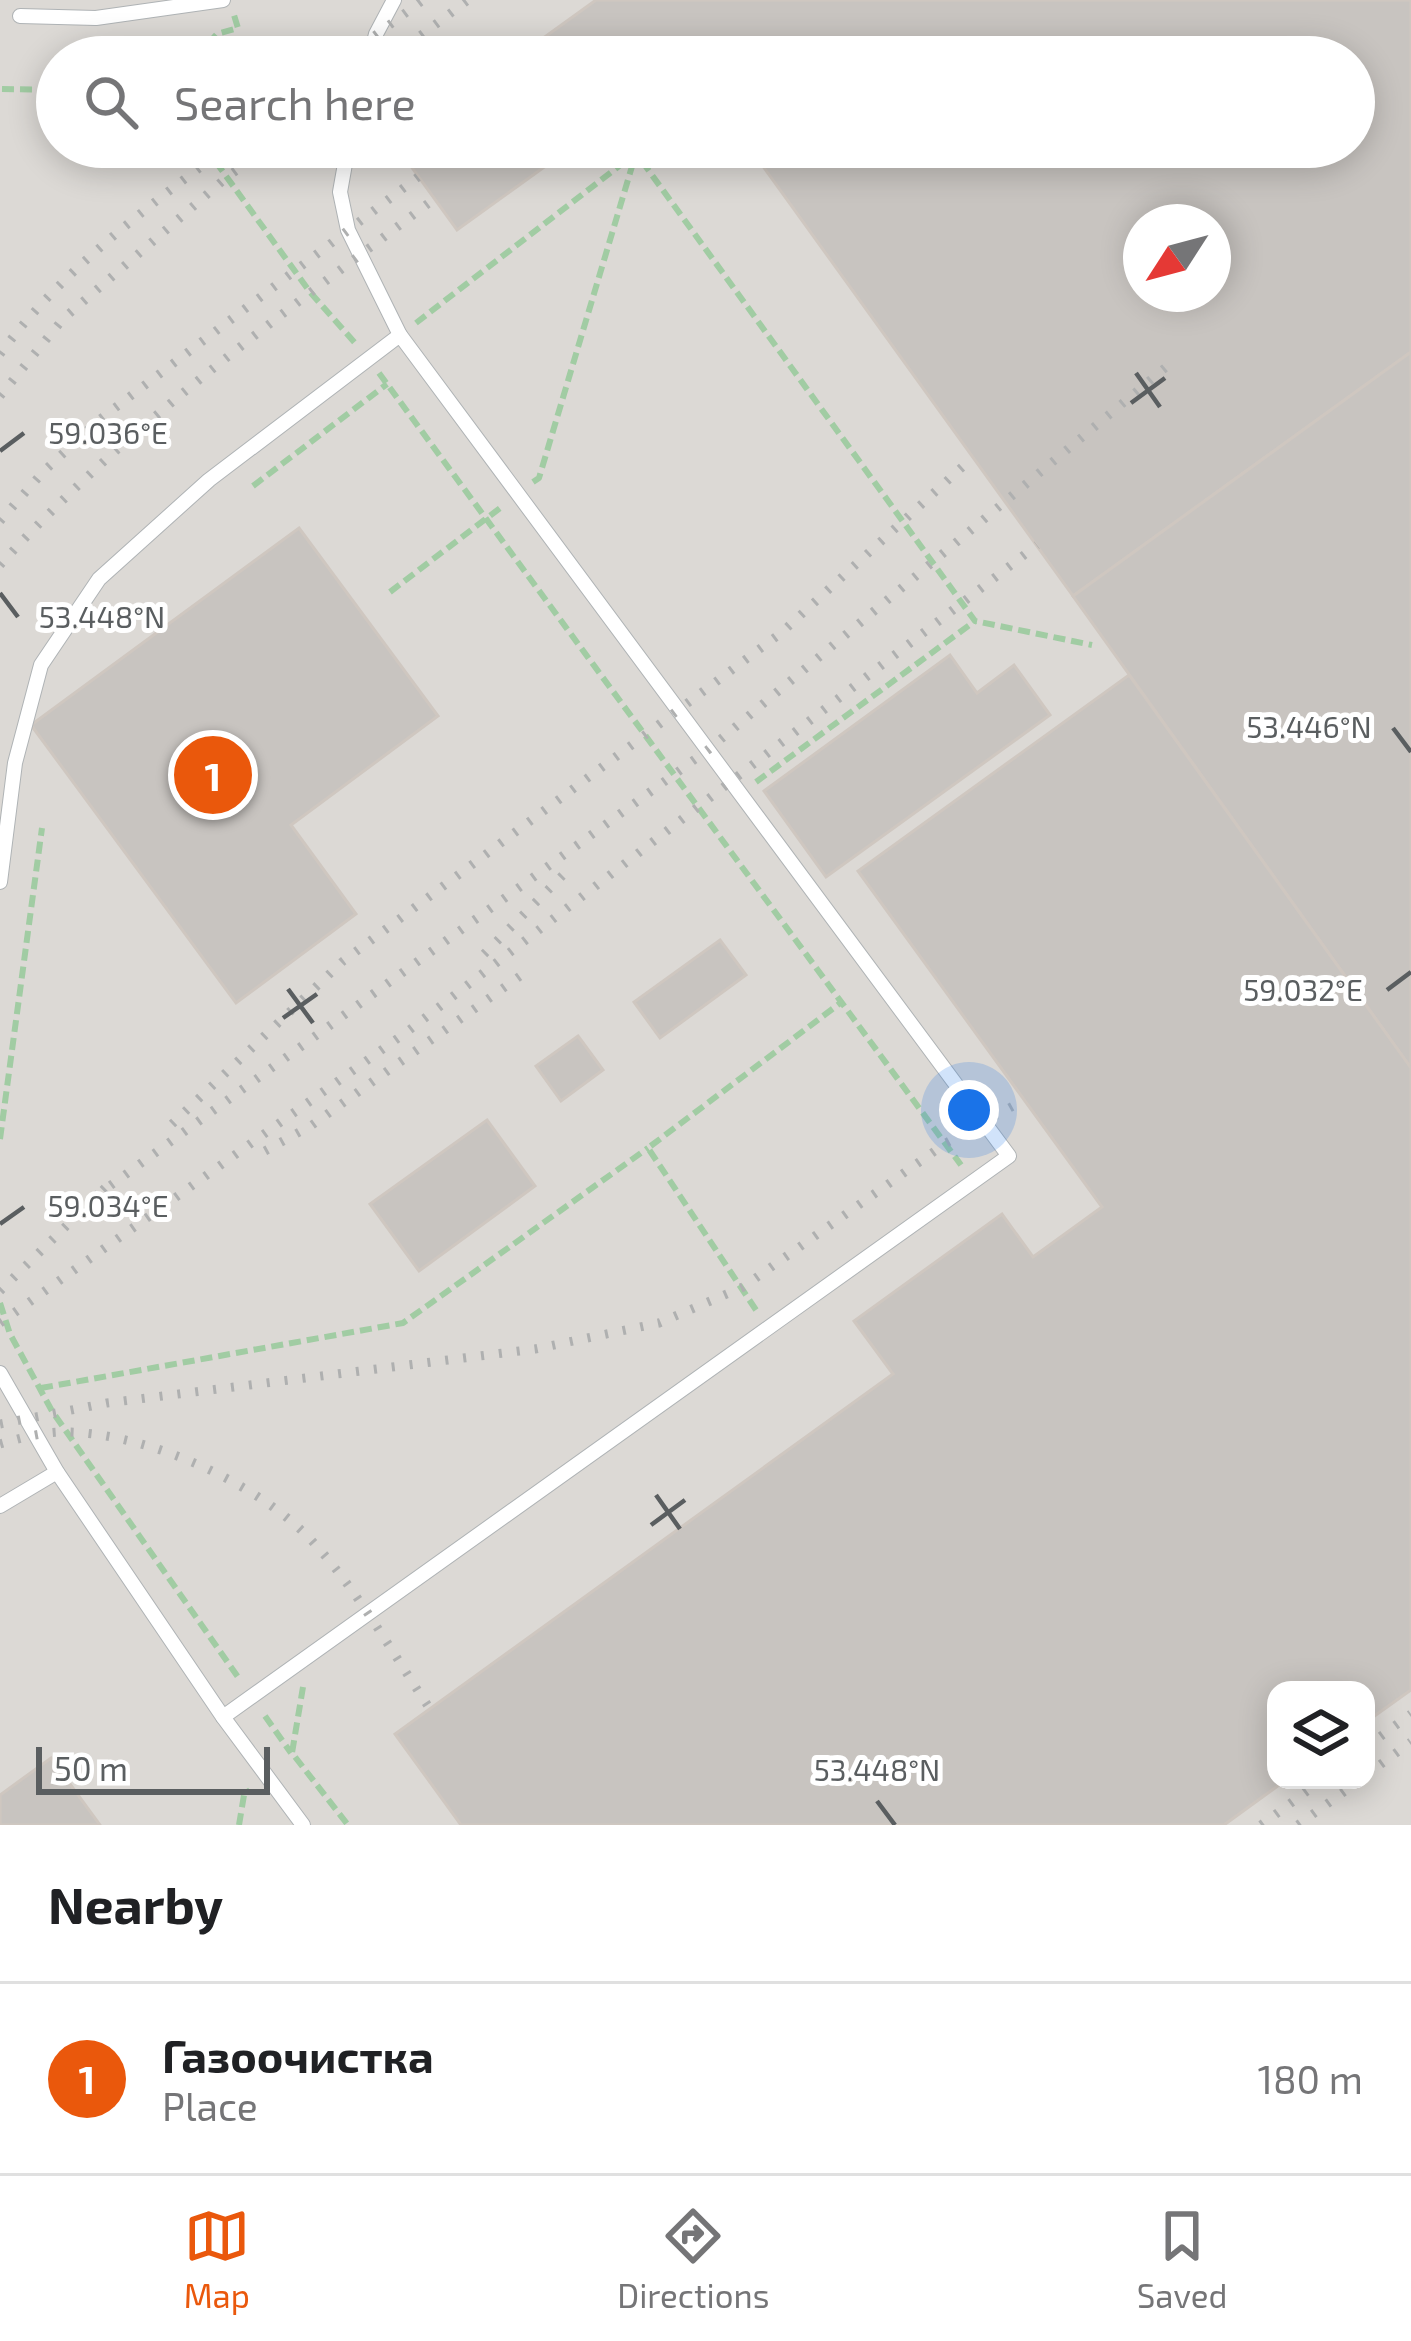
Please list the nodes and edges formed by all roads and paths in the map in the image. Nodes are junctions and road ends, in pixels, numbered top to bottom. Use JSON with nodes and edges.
{"nodes":[{"id":1,"x":227,"y":0,"type":"edge"},
{"id":2,"x":394,"y":0,"type":"edge"},
{"id":3,"x":20,"y":16,"type":"dead end"},
{"id":4,"x":215,"y":36,"type":"edge"},
{"id":5,"x":375,"y":36,"type":"edge"},
{"id":6,"x":2,"y":89,"type":"edge"},
{"id":7,"x":36,"y":90,"type":"edge"},
{"id":8,"x":220,"y":168,"type":"edge"},
{"id":9,"x":344,"y":168,"type":"edge"},
{"id":10,"x":617,"y":168,"type":"edge"},
{"id":11,"x":632,"y":168,"type":"edge"},
{"id":12,"x":647,"y":168,"type":"edge"},
{"id":13,"x":400,"y":335,"type":"junction"},
{"id":14,"x":369,"y":359,"type":"junction"},
{"id":15,"x":387,"y":384,"type":"junction"},
{"id":16,"x":253,"y":486,"type":"dead end"},
{"id":17,"x":519,"y":494,"type":"junction"},
{"id":18,"x":487,"y":518,"type":"junction"},
{"id":19,"x":390,"y":592,"type":"dead end"},
{"id":20,"x":976,"y":621,"type":"junction"},
{"id":21,"x":1092,"y":645,"type":"dead end"},
{"id":22,"x":740,"y":793,"type":"junction"},
{"id":23,"x":42,"y":828,"type":"dead end"},
{"id":24,"x":0,"y":882,"type":"edge"},
{"id":25,"x":843,"y":1001,"type":"junction"},
{"id":26,"x":0,"y":1138,"type":"edge"},
{"id":27,"x":648,"y":1148,"type":"junction"},
{"id":28,"x":963,"y":1168,"type":"dead end"},
{"id":29,"x":0,"y":1303,"type":"edge"},
{"id":30,"x":758,"y":1313,"type":"dead end"},
{"id":31,"x":0,"y":1373,"type":"edge"},
{"id":32,"x":40,"y":1388,"type":"junction"},
{"id":33,"x":57,"y":1472,"type":"junction"},
{"id":34,"x":0,"y":1506,"type":"edge"},
{"id":35,"x":251,"y":1696,"type":"junction"},
{"id":36,"x":223,"y":1717,"type":"junction"},
{"id":37,"x":292,"y":1753,"type":"junction"},
{"id":38,"x":266,"y":1774,"type":"junction"},
{"id":39,"x":239,"y":1825,"type":"edge"},
{"id":40,"x":303,"y":1825,"type":"edge"},
{"id":41,"x":348,"y":1825,"type":"edge"}],
"edges":[{"from":1,"to":3,"type":"lane"},
{"from":1,"to":4,"type":"path"},
{"from":2,"to":5,"type":"lane"},
{"from":6,"to":7,"type":"path"},
{"from":8,"to":14,"type":"path"},
{"from":9,"to":13,"type":"lane"},
{"from":10,"to":13,"type":"path"},
{"from":11,"to":17,"type":"path"},
{"from":12,"to":20,"type":"path"},
{"from":13,"to":14,"type":"lane"},
{"from":13,"to":17,"type":"lane"},
{"from":14,"to":15,"type":"path"},
{"from":14,"to":24,"type":"lane"},
{"from":15,"to":16,"type":"path"},
{"from":15,"to":18,"type":"path"},
{"from":17,"to":18,"type":"path"},
{"from":17,"to":22,"type":"lane"},
{"from":18,"to":19,"type":"path"},
{"from":18,"to":25,"type":"path"},
{"from":20,"to":21,"type":"path"},
{"from":20,"to":22,"type":"path"},
{"from":22,"to":35,"type":"lane"},
{"from":23,"to":26,"type":"path"},
{"from":25,"to":27,"type":"path"},
{"from":25,"to":28,"type":"path"},
{"from":27,"to":30,"type":"path"},
{"from":27,"to":32,"type":"path"},
{"from":29,"to":32,"type":"path"},
{"from":31,"to":33,"type":"lane"},
{"from":32,"to":35,"type":"path"},
{"from":33,"to":34,"type":"lane"},
{"from":33,"to":36,"type":"lane"},
{"from":35,"to":36,"type":"lane"},
{"from":35,"to":37,"type":"path"},
{"from":36,"to":38,"type":"lane"},
{"from":37,"to":38,"type":"path"},
{"from":37,"to":41,"type":"path"},
{"from":38,"to":39,"type":"path"},
{"from":38,"to":40,"type":"lane"}]}
